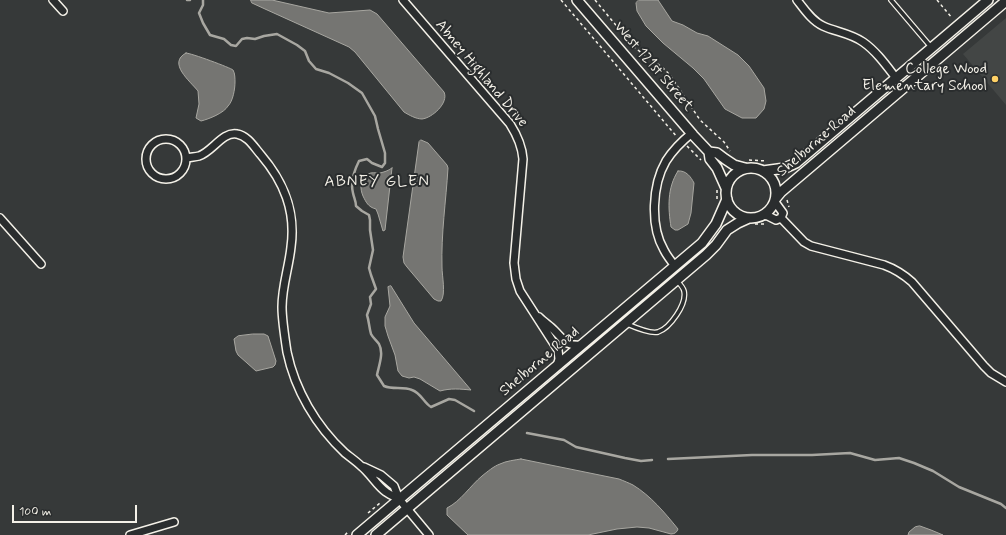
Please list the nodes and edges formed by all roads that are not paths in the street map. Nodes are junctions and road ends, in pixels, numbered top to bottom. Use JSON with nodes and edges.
{"nodes":[{"id":1,"x":53,"y":0,"type":"edge"},
{"id":2,"x":403,"y":0,"type":"edge"},
{"id":3,"x":577,"y":0,"type":"edge"},
{"id":4,"x":797,"y":0,"type":"edge"},
{"id":5,"x":891,"y":0,"type":"edge"},
{"id":6,"x":988,"y":0,"type":"edge"},
{"id":7,"x":1006,"y":1,"type":"edge"},
{"id":8,"x":64,"y":11,"type":"dead end"},
{"id":9,"x":931,"y":48,"type":"junction"},
{"id":10,"x":896,"y":78,"type":"junction"},
{"id":11,"x":692,"y":133,"type":"junction"},
{"id":12,"x":709,"y":152,"type":"junction"},
{"id":13,"x":187,"y":158,"type":"junction"},
{"id":14,"x":745,"y":164,"type":"junction"},
{"id":15,"x":763,"y":171,"type":"junction"},
{"id":16,"x":722,"y":187,"type":"junction"},
{"id":17,"x":727,"y":199,"type":"junction"},
{"id":18,"x":776,"y":200,"type":"junction"},
{"id":19,"x":763,"y":215,"type":"junction"},
{"id":20,"x":0,"y":218,"type":"edge"},
{"id":21,"x":750,"y":218,"type":"junction"},
{"id":22,"x":781,"y":218,"type":"junction"},
{"id":23,"x":41,"y":264,"type":"dead end"},
{"id":24,"x":675,"y":266,"type":"junction"},
{"id":25,"x":676,"y":281,"type":"junction"},
{"id":26,"x":532,"y":310,"type":"junction"},
{"id":27,"x":626,"y":324,"type":"junction"},
{"id":28,"x":582,"y":344,"type":"junction"},
{"id":29,"x":557,"y":366,"type":"junction"},
{"id":30,"x":1006,"y":382,"type":"edge"},
{"id":31,"x":362,"y":466,"type":"junction"},
{"id":32,"x":403,"y":504,"type":"junction"},
{"id":33,"x":174,"y":522,"type":"dead end"},
{"id":34,"x":130,"y":535,"type":"edge"},
{"id":35,"x":357,"y":535,"type":"edge"},
{"id":36,"x":376,"y":535,"type":"edge"},
{"id":37,"x":429,"y":535,"type":"edge"}],
"edges":[{"from":1,"to":8,"type":"street"},
{"from":2,"to":26,"type":"street","name":"Abney Highland Drive"},
{"from":3,"to":11,"type":"street","name":"West 121st Street"},
{"from":4,"to":10,"type":"street"},
{"from":5,"to":9,"type":"lane"},
{"from":6,"to":9,"type":"street","name":"Shelborne Road"},
{"from":7,"to":18,"type":"street","name":"Shelborne Road"},
{"from":9,"to":10,"type":"street","name":"Shelborne Road"},
{"from":10,"to":15,"type":"street","name":"Shelborne Road"},
{"from":11,"to":12,"type":"street","name":"West 121st Street"},
{"from":11,"to":24,"type":"street"},
{"from":12,"to":14,"type":"street","name":"West 121st Street"},
{"from":12,"to":16,"type":"street","name":"West 121st Street"},
{"from":13,"to":13,"type":"street"},
{"from":13,"to":31,"type":"street"},
{"from":14,"to":15,"type":"street"},
{"from":14,"to":16,"type":"street"},
{"from":15,"to":18,"type":"street"},
{"from":16,"to":17,"type":"street"},
{"from":17,"to":21,"type":"street"},
{"from":17,"to":24,"type":"street","name":"Shelborne Road"},
{"from":18,"to":19,"type":"street"},
{"from":18,"to":22,"type":"street"},
{"from":19,"to":21,"type":"street"},
{"from":19,"to":22,"type":"street"},
{"from":20,"to":23,"type":"street"},
{"from":21,"to":25,"type":"street","name":"Shelborne Road"},
{"from":22,"to":30,"type":"street"},
{"from":24,"to":28,"type":"street","name":"Shelborne Road"},
{"from":25,"to":27,"type":"street","name":"Shelborne Road"},
{"from":25,"to":27,"type":"lane"},
{"from":26,"to":28,"type":"street","name":"Abney Highland Drive"},
{"from":26,"to":29,"type":"street","name":"Abney Highland Drive"},
{"from":27,"to":32,"type":"street","name":"Shelborne Road"},
{"from":28,"to":29,"type":"street","name":"Shelborne Road"},
{"from":29,"to":32,"type":"street","name":"Shelborne Road"},
{"from":31,"to":32,"type":"street"},
{"from":31,"to":32,"type":"street"},
{"from":32,"to":35,"type":"street","name":"Shelborne Road"},
{"from":32,"to":36,"type":"street","name":"Shelborne Road"},
{"from":32,"to":37,"type":"street"},
{"from":33,"to":34,"type":"street"}]}
